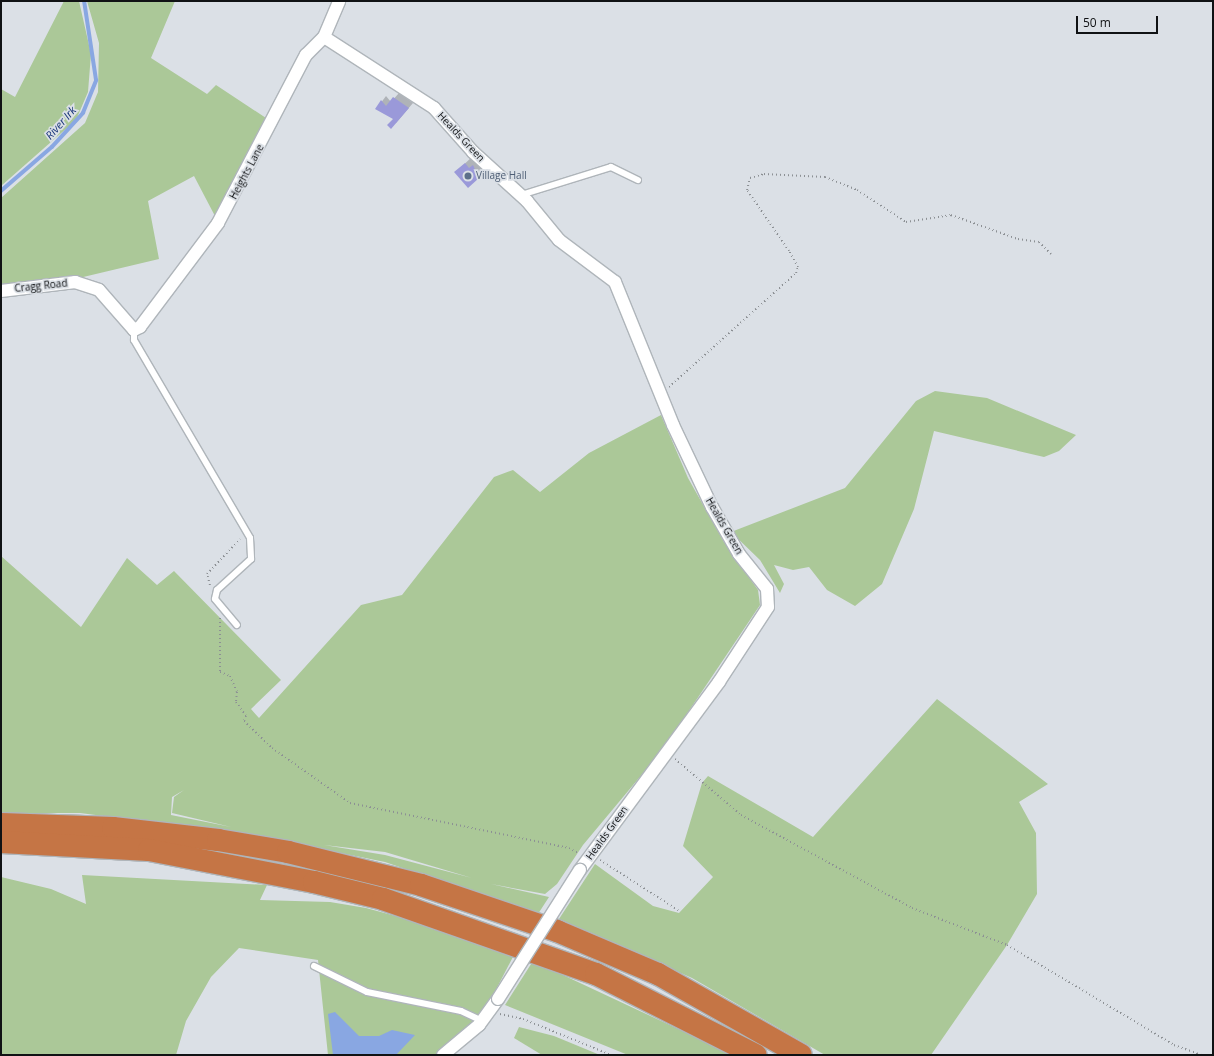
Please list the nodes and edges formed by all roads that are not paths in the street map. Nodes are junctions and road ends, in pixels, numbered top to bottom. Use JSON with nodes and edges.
{"nodes":[{"id":1,"x":339,"y":1,"type":"edge"},
{"id":2,"x":324,"y":37,"type":"junction"},
{"id":3,"x":638,"y":180,"type":"dead end"},
{"id":4,"x":521,"y":195,"type":"junction"},
{"id":5,"x":1,"y":291,"type":"edge"},
{"id":6,"x":134,"y":330,"type":"junction"},
{"id":7,"x":237,"y":625,"type":"dead end"},
{"id":8,"x":1,"y":824,"type":"edge"},
{"id":9,"x":1,"y":842,"type":"edge"},
{"id":10,"x":314,"y":966,"type":"dead end"},
{"id":11,"x":485,"y":1017,"type":"junction"},
{"id":12,"x":443,"y":1055,"type":"edge"},
{"id":13,"x":756,"y":1055,"type":"edge"},
{"id":14,"x":801,"y":1055,"type":"edge"}],
"edges":[{"from":1,"to":2,"type":"street","name":"Heights Lane"},
{"from":2,"to":4,"type":"street","name":"Healds Green"},
{"from":2,"to":6,"type":"street","name":"Heights Lane"},
{"from":3,"to":4,"type":"lane"},
{"from":4,"to":11,"type":"street","name":"Healds Green","bridge":true},
{"from":5,"to":6,"type":"street","name":"Cragg Road"},
{"from":6,"to":7,"type":"lane"},
{"from":8,"to":14,"type":"highway"},
{"from":9,"to":13,"type":"highway"},
{"from":10,"to":11,"type":"lane"},
{"from":11,"to":12,"type":"street","name":"Healds Green"}]}
